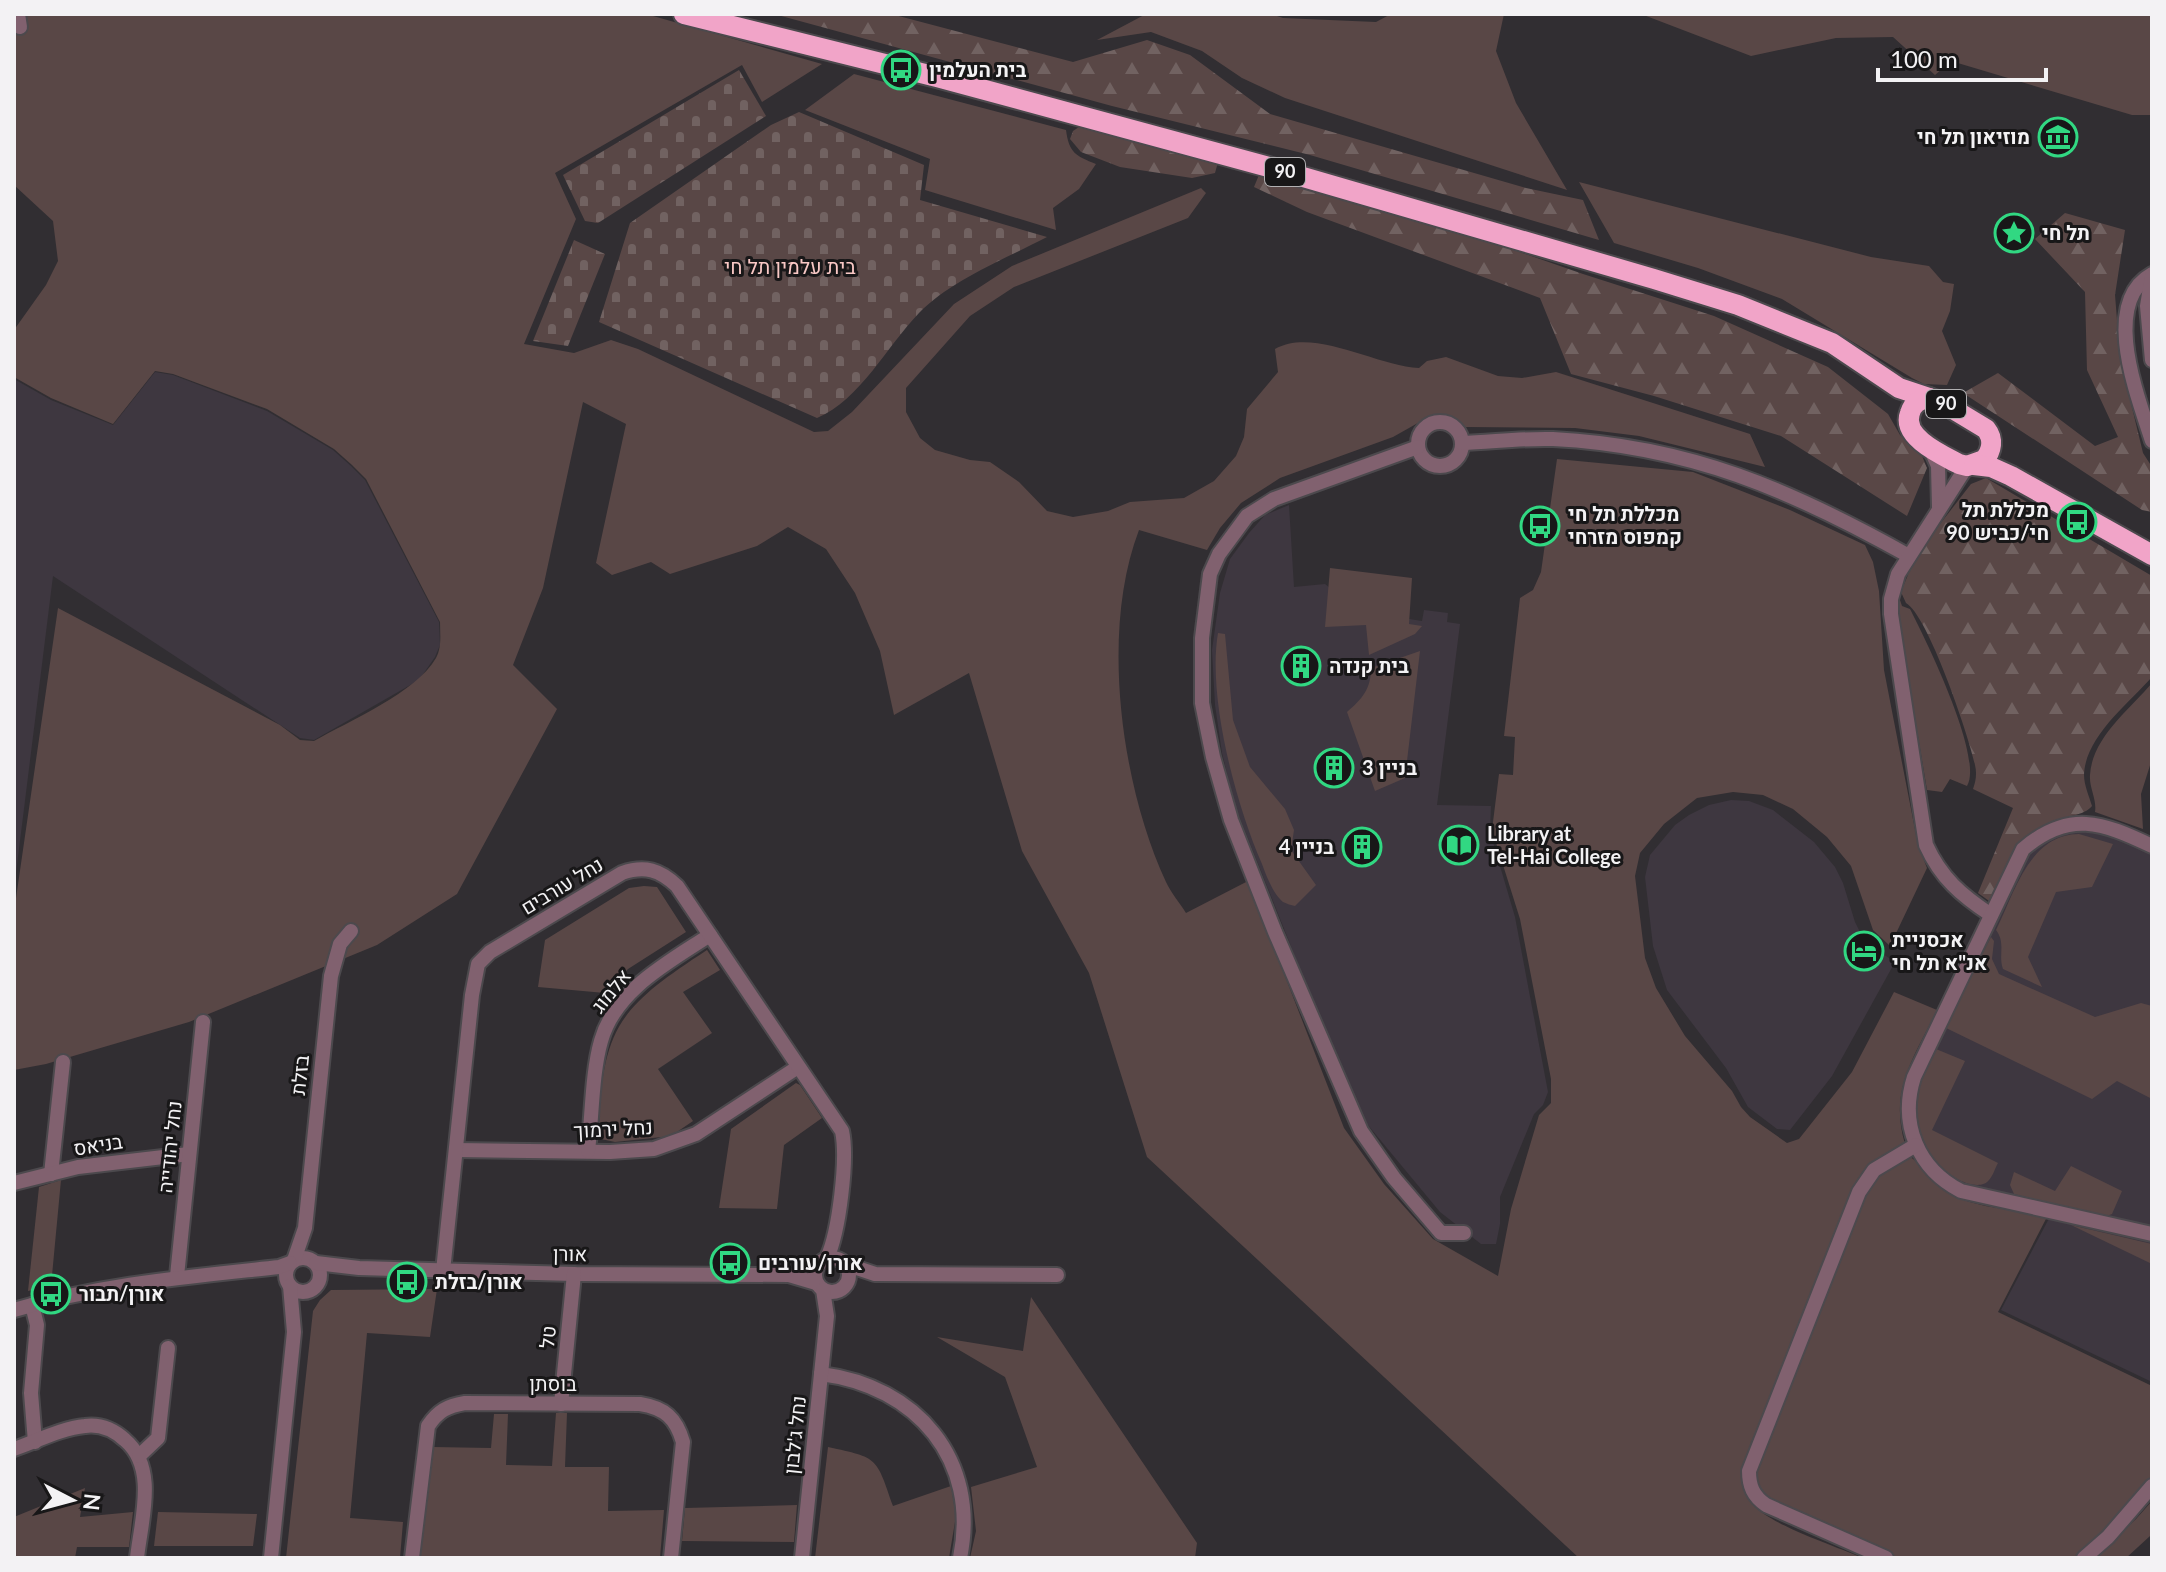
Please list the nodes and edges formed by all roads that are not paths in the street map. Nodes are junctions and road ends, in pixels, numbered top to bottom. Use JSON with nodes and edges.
{"nodes":[{"id":1,"x":684,"y":14,"type":"edge"},
{"id":2,"x":2152,"y":275,"type":"edge"},
{"id":3,"x":1738,"y":305,"type":"junction"},
{"id":4,"x":2152,"y":360,"type":"edge"},
{"id":5,"x":1929,"y":398,"type":"junction"},
{"id":6,"x":1908,"y":424,"type":"junction"},
{"id":7,"x":1991,"y":440,"type":"junction"},
{"id":8,"x":2152,"y":441,"type":"edge"},
{"id":9,"x":1462,"y":443,"type":"junction"},
{"id":10,"x":1929,"y":446,"type":"junction"},
{"id":11,"x":1418,"y":447,"type":"junction"},
{"id":12,"x":1971,"y":466,"type":"junction"},
{"id":13,"x":1939,"y":508,"type":"junction"},
{"id":14,"x":2152,"y":542,"type":"edge"},
{"id":15,"x":2152,"y":555,"type":"edge"},
{"id":16,"x":1909,"y":556,"type":"junction"},
{"id":17,"x":2152,"y":846,"type":"edge"},
{"id":18,"x":1991,"y":915,"type":"junction"},
{"id":19,"x":351,"y":931,"type":"dead end"},
{"id":20,"x":710,"y":935,"type":"junction"},
{"id":21,"x":203,"y":1022,"type":"dead end"},
{"id":22,"x":63,"y":1062,"type":"dead end"},
{"id":23,"x":798,"y":1067,"type":"junction"},
{"id":24,"x":1916,"y":1145,"type":"junction"},
{"id":25,"x":456,"y":1150,"type":"junction"},
{"id":26,"x":588,"y":1151,"type":"junction"},
{"id":27,"x":189,"y":1154,"type":"junction"},
{"id":28,"x":51,"y":1174,"type":"junction"},
{"id":29,"x":14,"y":1183,"type":"edge"},
{"id":30,"x":305,"y":1228,"type":"junction"},
{"id":31,"x":1464,"y":1233,"type":"dead end"},
{"id":32,"x":836,"y":1234,"type":"junction"},
{"id":33,"x":2152,"y":1234,"type":"edge"},
{"id":34,"x":314,"y":1261,"type":"junction"},
{"id":35,"x":822,"y":1261,"type":"junction"},
{"id":36,"x":292,"y":1262,"type":"junction"},
{"id":37,"x":844,"y":1262,"type":"junction"},
{"id":38,"x":359,"y":1268,"type":"junction"},
{"id":39,"x":239,"y":1271,"type":"junction"},
{"id":40,"x":443,"y":1271,"type":"junction"},
{"id":41,"x":574,"y":1274,"type":"junction"},
{"id":42,"x":875,"y":1274,"type":"junction"},
{"id":43,"x":780,"y":1275,"type":"junction"},
{"id":44,"x":1057,"y":1275,"type":"dead end"},
{"id":45,"x":177,"y":1276,"type":"junction"},
{"id":46,"x":288,"y":1284,"type":"junction"},
{"id":47,"x":820,"y":1286,"type":"junction"},
{"id":48,"x":314,"y":1288,"type":"junction"},
{"id":49,"x":842,"y":1288,"type":"junction"},
{"id":50,"x":32,"y":1305,"type":"junction"},
{"id":51,"x":14,"y":1310,"type":"edge"},
{"id":52,"x":827,"y":1316,"type":"junction"},
{"id":53,"x":294,"y":1332,"type":"junction"},
{"id":54,"x":168,"y":1348,"type":"dead end"},
{"id":55,"x":821,"y":1374,"type":"junction"},
{"id":56,"x":561,"y":1404,"type":"junction"},
{"id":57,"x":35,"y":1442,"type":"junction"},
{"id":58,"x":14,"y":1449,"type":"edge"},
{"id":59,"x":139,"y":1456,"type":"junction"},
{"id":60,"x":2152,"y":1486,"type":"edge"},
{"id":61,"x":137,"y":1558,"type":"edge"},
{"id":62,"x":271,"y":1558,"type":"edge"},
{"id":63,"x":412,"y":1558,"type":"edge"},
{"id":64,"x":671,"y":1558,"type":"edge"},
{"id":65,"x":802,"y":1558,"type":"edge"},
{"id":66,"x":960,"y":1558,"type":"edge"},
{"id":67,"x":1886,"y":1558,"type":"edge"},
{"id":68,"x":2084,"y":1558,"type":"edge"}],
"edges":[{"from":1,"to":3,"type":"highway","number":"90"},
{"from":2,"to":4,"type":"street"},
{"from":2,"to":8,"type":"street"},
{"from":3,"to":5,"type":"highway","number":"90"},
{"from":3,"to":6,"type":"highway","number":"90"},
{"from":5,"to":6,"type":"highway","number":"90"},
{"from":5,"to":7,"type":"highway","number":"90"},
{"from":6,"to":10,"type":"highway","number":"90"},
{"from":7,"to":12,"type":"highway"},
{"from":7,"to":14,"type":"highway","number":"90"},
{"from":9,"to":11,"type":"street"},
{"from":9,"to":11,"type":"street"},
{"from":9,"to":16,"type":"street"},
{"from":10,"to":12,"type":"highway","number":"90"},
{"from":10,"to":13,"type":"street"},
{"from":11,"to":31,"type":"street"},
{"from":12,"to":13,"type":"street"},
{"from":12,"to":15,"type":"highway","number":"90"},
{"from":13,"to":16,"type":"street"},
{"from":16,"to":18,"type":"street"},
{"from":17,"to":18,"type":"street"},
{"from":18,"to":24,"type":"street"},
{"from":19,"to":30,"type":"street","name":"בזלת"},
{"from":20,"to":23,"type":"street","name":"נחל עורבים"},
{"from":20,"to":25,"type":"street","name":"נחל עורבים"},
{"from":20,"to":26,"type":"street","name":"אלמוג"},
{"from":21,"to":27,"type":"street","name":"נחל יהודייה"},
{"from":22,"to":28,"type":"street"},
{"from":23,"to":26,"type":"street","name":"נחל ירמוך"},
{"from":23,"to":32,"type":"street","name":"נחל עורבים"},
{"from":24,"to":33,"type":"street"},
{"from":24,"to":67,"type":"street"},
{"from":25,"to":26,"type":"street","name":"נחל ירמוך"},
{"from":25,"to":40,"type":"street","name":"נחל עורבים"},
{"from":27,"to":28,"type":"street","name":"בניאס"},
{"from":27,"to":45,"type":"street","name":"נחל יהודייה"},
{"from":28,"to":29,"type":"street","name":"בניאס"},
{"from":30,"to":34,"type":"street","name":"בזלת"},
{"from":30,"to":36,"type":"street","name":"בזלת"},
{"from":32,"to":35,"type":"street","name":"נחל עורבים"},
{"from":32,"to":37,"type":"street","name":"נחל עורבים"},
{"from":34,"to":36,"type":"street"},
{"from":34,"to":38,"type":"street","name":"אורן"},
{"from":34,"to":48,"type":"street"},
{"from":35,"to":37,"type":"street"},
{"from":35,"to":43,"type":"street","name":"אורן"},
{"from":35,"to":47,"type":"street"},
{"from":36,"to":39,"type":"street"},
{"from":36,"to":46,"type":"street"},
{"from":37,"to":42,"type":"street"},
{"from":37,"to":49,"type":"street"},
{"from":38,"to":40,"type":"street","name":"אורן"},
{"from":38,"to":48,"type":"street","name":"אורן"},
{"from":39,"to":45,"type":"street"},
{"from":39,"to":46,"type":"street"},
{"from":40,"to":41,"type":"street","name":"אורן"},
{"from":41,"to":43,"type":"street","name":"אורן"},
{"from":41,"to":56,"type":"street","name":"טל"},
{"from":42,"to":44,"type":"street"},
{"from":42,"to":49,"type":"street"},
{"from":43,"to":47,"type":"street","name":"אורן"},
{"from":45,"to":50,"type":"street"},
{"from":46,"to":48,"type":"street"},
{"from":46,"to":53,"type":"street"},
{"from":47,"to":49,"type":"street"},
{"from":47,"to":52,"type":"street","name":"נחל ג'לבון"},
{"from":48,"to":53,"type":"street"},
{"from":49,"to":52,"type":"street","name":"נחל ג'לבון"},
{"from":50,"to":51,"type":"street"},
{"from":50,"to":57,"type":"street"},
{"from":52,"to":55,"type":"street","name":"נחל ג'לבון"},
{"from":53,"to":62,"type":"street"},
{"from":54,"to":59,"type":"street"},
{"from":55,"to":65,"type":"street","name":"נחל ג'לבון"},
{"from":55,"to":66,"type":"street"},
{"from":56,"to":63,"type":"street","name":"בוסתן"},
{"from":56,"to":64,"type":"street","name":"בוסתן"},
{"from":57,"to":58,"type":"street"},
{"from":57,"to":59,"type":"street"},
{"from":59,"to":61,"type":"street"},
{"from":60,"to":68,"type":"street"}]}
